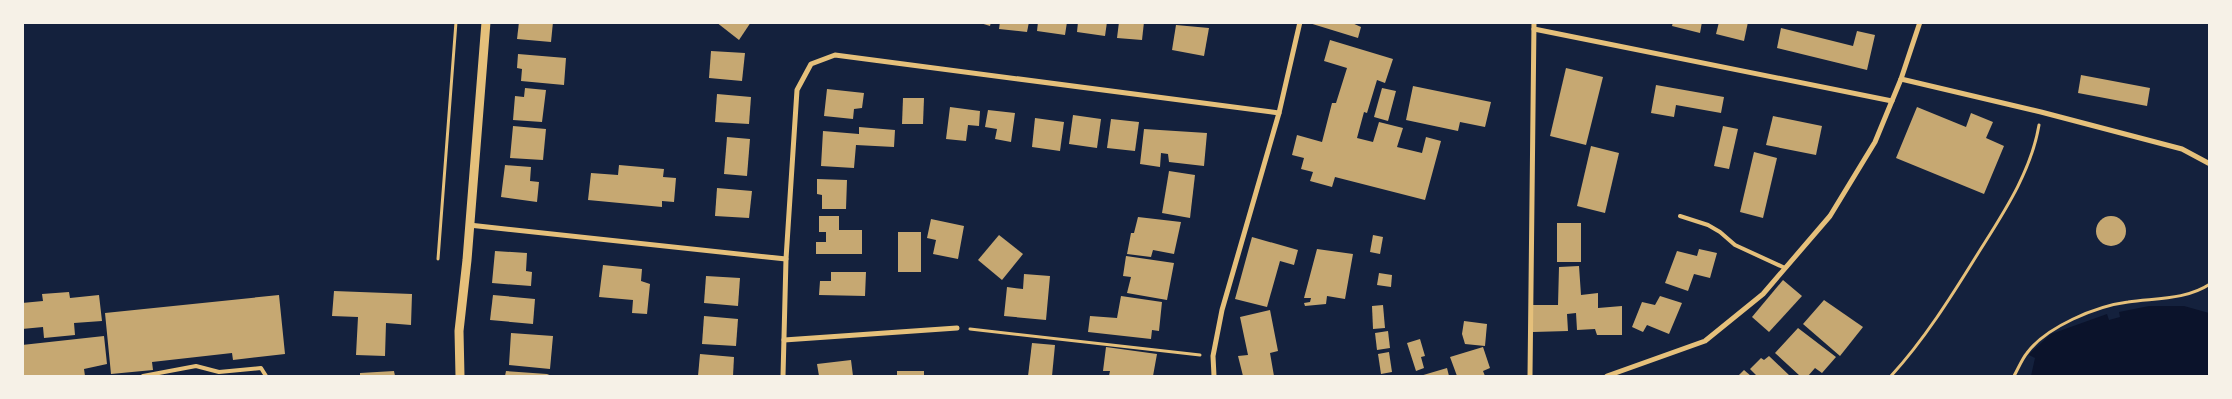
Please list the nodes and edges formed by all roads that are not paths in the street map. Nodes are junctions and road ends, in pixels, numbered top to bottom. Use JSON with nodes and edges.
{"nodes":[{"id":1,"x":486,"y":22,"type":"edge"},
{"id":2,"x":1300,"y":22,"type":"edge"},
{"id":3,"x":1534,"y":22,"type":"edge"},
{"id":4,"x":1920,"y":22,"type":"edge"},
{"id":5,"x":1534,"y":29,"type":"junction"},
{"id":6,"x":1901,"y":79,"type":"junction"},
{"id":7,"x":1892,"y":101,"type":"junction"},
{"id":8,"x":1279,"y":113,"type":"junction"},
{"id":9,"x":2210,"y":164,"type":"edge"},
{"id":10,"x":1680,"y":216,"type":"dead end"},
{"id":11,"x":469,"y":225,"type":"junction"},
{"id":12,"x":786,"y":259,"type":"junction"},
{"id":13,"x":1785,"y":268,"type":"junction"},
{"id":14,"x":957,"y":328,"type":"road end"},
{"id":15,"x":784,"y":340,"type":"junction"},
{"id":16,"x":143,"y":376,"type":"edge"},
{"id":17,"x":266,"y":376,"type":"edge"},
{"id":18,"x":460,"y":376,"type":"edge"},
{"id":19,"x":783,"y":376,"type":"edge"},
{"id":20,"x":1214,"y":376,"type":"edge"},
{"id":21,"x":1530,"y":376,"type":"edge"},
{"id":22,"x":1607,"y":376,"type":"edge"}],
"edges":[{"from":1,"to":11,"type":"street"},
{"from":2,"to":8,"type":"street"},
{"from":3,"to":5,"type":"street"},
{"from":4,"to":6,"type":"street"},
{"from":5,"to":7,"type":"street"},
{"from":5,"to":21,"type":"street"},
{"from":6,"to":7,"type":"street"},
{"from":6,"to":9,"type":"street"},
{"from":7,"to":13,"type":"street"},
{"from":8,"to":12,"type":"street"},
{"from":8,"to":20,"type":"street"},
{"from":10,"to":13,"type":"lane"},
{"from":11,"to":12,"type":"street"},
{"from":11,"to":18,"type":"street"},
{"from":12,"to":15,"type":"street"},
{"from":13,"to":22,"type":"street"},
{"from":14,"to":15,"type":"street"},
{"from":15,"to":19,"type":"street"},
{"from":16,"to":17,"type":"lane"}]}
